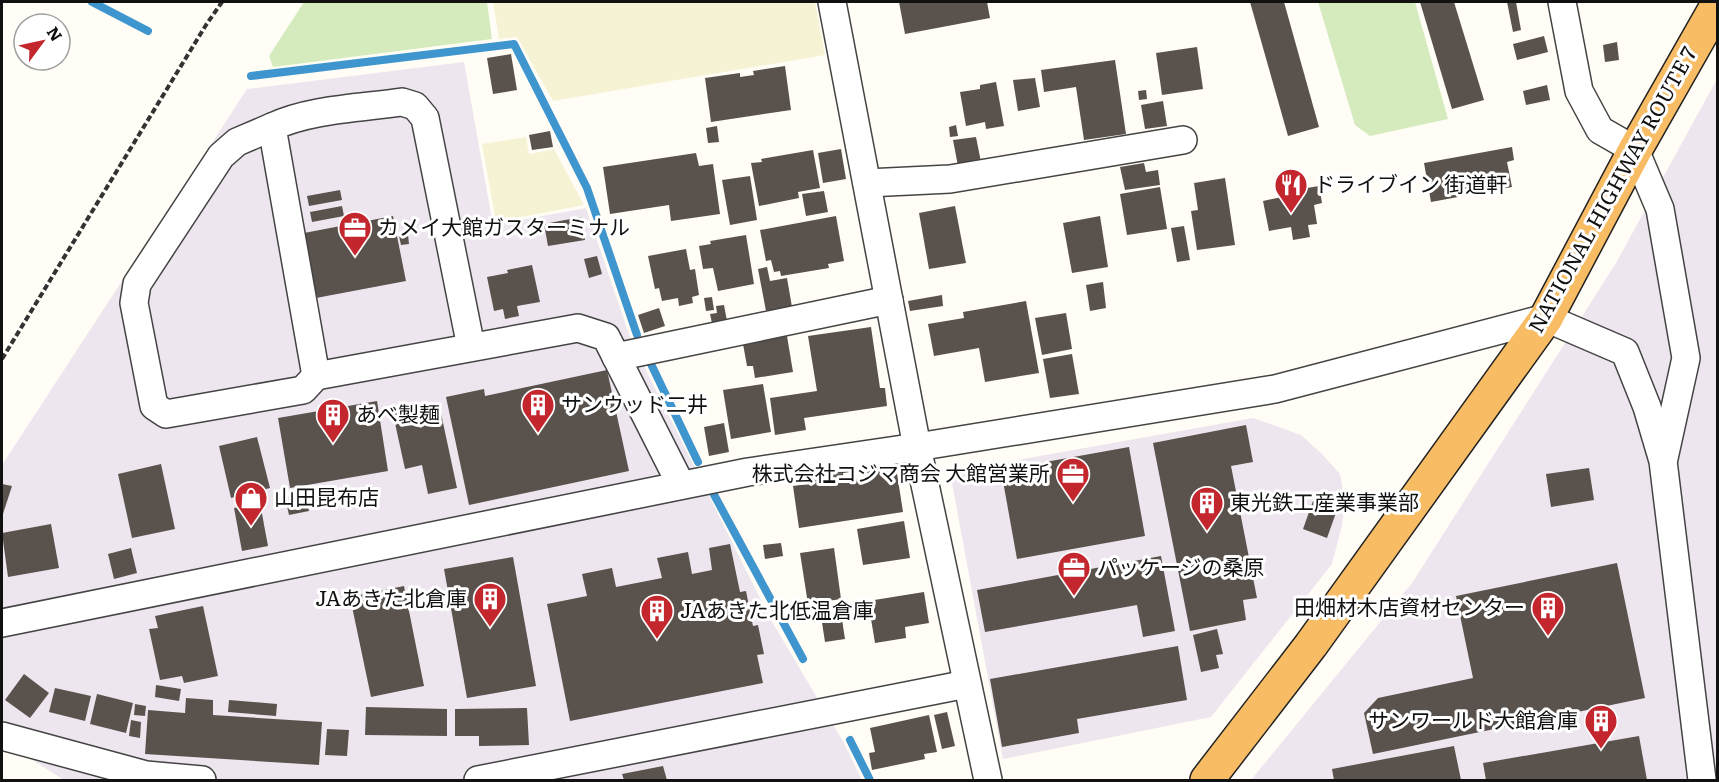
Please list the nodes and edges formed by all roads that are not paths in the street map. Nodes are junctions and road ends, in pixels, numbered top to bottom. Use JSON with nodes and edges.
{"nodes":[{"id":1,"x":832,"y":2,"type":"edge"},
{"id":2,"x":1562,"y":2,"type":"edge"},
{"id":3,"x":1718,"y":4,"type":"edge"},
{"id":4,"x":272,"y":127,"type":"junction"},
{"id":5,"x":1183,"y":140,"type":"dead end"},
{"id":6,"x":1635,"y":150,"type":"junction"},
{"id":7,"x":867,"y":183,"type":"junction"},
{"id":8,"x":889,"y":300,"type":"junction"},
{"id":9,"x":1546,"y":318,"type":"junction"},
{"id":10,"x":471,"y":347,"type":"junction"},
{"id":11,"x":616,"y":357,"type":"junction"},
{"id":12,"x":316,"y":376,"type":"junction"},
{"id":13,"x":917,"y":447,"type":"junction"},
{"id":14,"x":1663,"y":461,"type":"junction"},
{"id":15,"x":681,"y":485,"type":"junction"},
{"id":16,"x":2,"y":623,"type":"edge"},
{"id":17,"x":967,"y":684,"type":"junction"},
{"id":18,"x":2,"y":736,"type":"edge"},
{"id":19,"x":202,"y":780,"type":"edge"},
{"id":20,"x":478,"y":780,"type":"edge"},
{"id":21,"x":988,"y":780,"type":"edge"},
{"id":22,"x":1208,"y":780,"type":"edge"},
{"id":23,"x":1702,"y":780,"type":"edge"}],
"edges":[{"from":1,"to":7,"type":"street"},
{"from":2,"to":6,"type":"street"},
{"from":3,"to":6,"type":"highway","name":"NATIONAL HIGHWAY ROUTE 7"},
{"from":4,"to":10,"type":"street"},
{"from":4,"to":12,"type":"street"},
{"from":4,"to":12,"type":"street"},
{"from":5,"to":7,"type":"street"},
{"from":6,"to":9,"type":"highway","name":"NATIONAL HIGHWAY ROUTE 7"},
{"from":6,"to":14,"type":"street"},
{"from":7,"to":8,"type":"street"},
{"from":8,"to":11,"type":"street"},
{"from":8,"to":13,"type":"street"},
{"from":9,"to":13,"type":"street"},
{"from":9,"to":14,"type":"street"},
{"from":9,"to":22,"type":"highway","name":"NATIONAL HIGHWAY ROUTE 7"},
{"from":10,"to":11,"type":"street"},
{"from":10,"to":12,"type":"street"},
{"from":11,"to":15,"type":"street"},
{"from":13,"to":15,"type":"street"},
{"from":13,"to":17,"type":"street"},
{"from":14,"to":23,"type":"street"},
{"from":15,"to":16,"type":"street"},
{"from":17,"to":20,"type":"street"},
{"from":17,"to":21,"type":"street"},
{"from":18,"to":19,"type":"street"}]}
